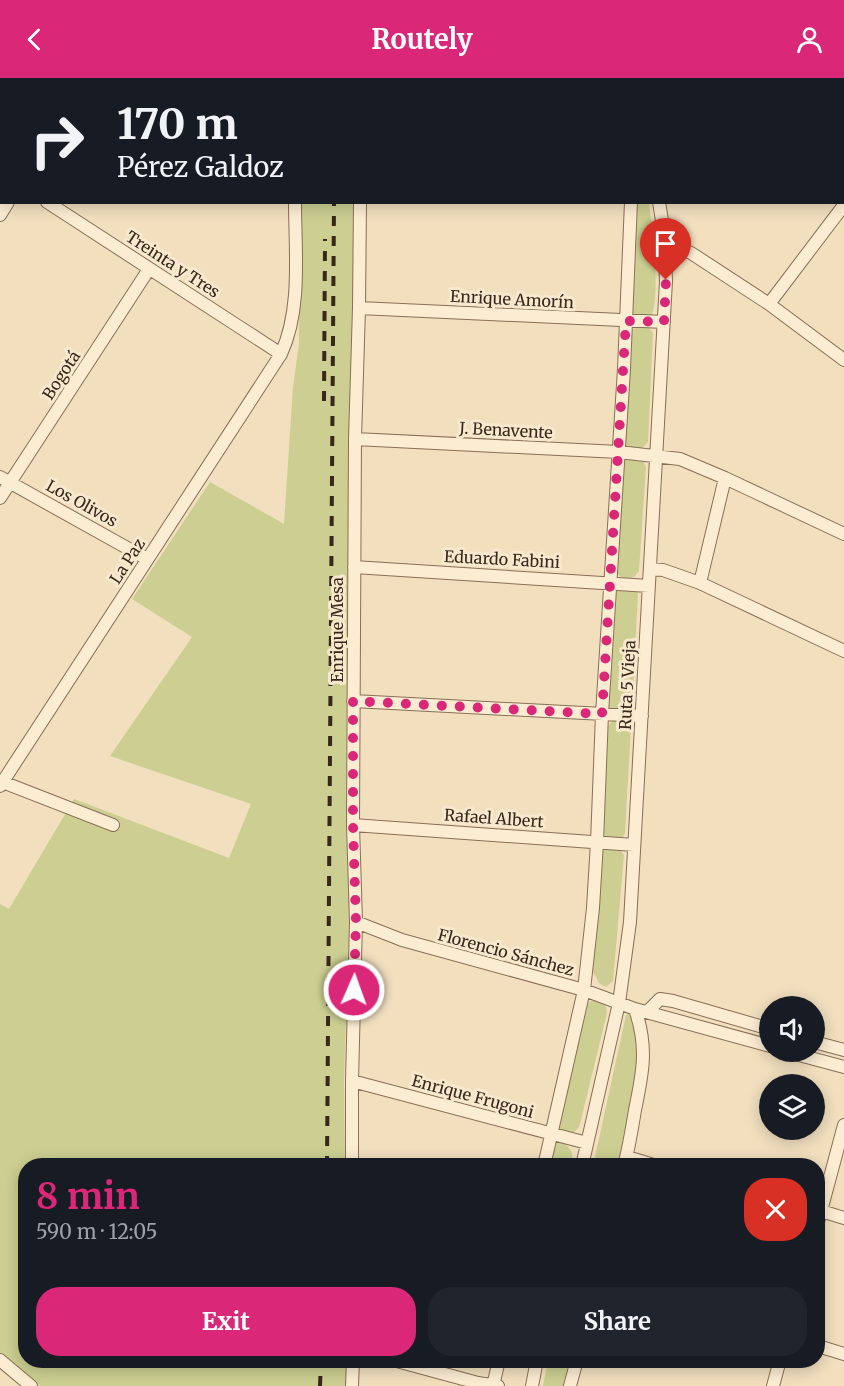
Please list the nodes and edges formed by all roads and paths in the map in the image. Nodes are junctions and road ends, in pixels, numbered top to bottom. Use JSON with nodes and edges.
{"nodes":[{"id":1,"x":50,"y":204,"type":"edge"},
{"id":2,"x":295,"y":204,"type":"edge"},
{"id":3,"x":360,"y":204,"type":"edge"},
{"id":4,"x":631,"y":204,"type":"edge"},
{"id":5,"x":659,"y":204,"type":"edge"},
{"id":6,"x":844,"y":205,"type":"edge"},
{"id":7,"x":666,"y":249,"type":"junction"},
{"id":8,"x":149,"y":269,"type":"junction"},
{"id":9,"x":770,"y":303,"type":"junction"},
{"id":10,"x":359,"y":308,"type":"junction"},
{"id":11,"x":626,"y":321,"type":"junction"},
{"id":12,"x":664,"y":322,"type":"junction"},
{"id":13,"x":281,"y":354,"type":"junction"},
{"id":14,"x":844,"y":360,"type":"edge"},
{"id":15,"x":354,"y":439,"type":"junction"},
{"id":16,"x":619,"y":452,"type":"junction"},
{"id":17,"x":656,"y":456,"type":"junction"},
{"id":18,"x":724,"y":478,"type":"junction"},
{"id":19,"x":5,"y":479,"type":"edge"},
{"id":20,"x":0,"y":498,"type":"edge"},
{"id":21,"x":844,"y":534,"type":"edge"},
{"id":22,"x":147,"y":559,"type":"junction"},
{"id":23,"x":354,"y":567,"type":"junction"},
{"id":24,"x":650,"y":569,"type":"junction"},
{"id":25,"x":611,"y":582,"type":"junction"},
{"id":26,"x":700,"y":583,"type":"junction"},
{"id":27,"x":649,"y":585,"type":"junction"},
{"id":28,"x":844,"y":651,"type":"edge"},
{"id":29,"x":353,"y":701,"type":"junction"},
{"id":30,"x":602,"y":714,"type":"junction"},
{"id":31,"x":642,"y":716,"type":"junction"},
{"id":32,"x":1,"y":783,"type":"edge"},
{"id":33,"x":113,"y":825,"type":"dead end"},
{"id":34,"x":353,"y":825,"type":"junction"},
{"id":35,"x":597,"y":842,"type":"junction"},
{"id":36,"x":634,"y":845,"type":"junction"},
{"id":37,"x":356,"y":922,"type":"junction"},
{"id":38,"x":584,"y":990,"type":"junction"},
{"id":39,"x":619,"y":1003,"type":"junction"},
{"id":40,"x":641,"y":1010,"type":"junction"},
{"id":41,"x":759,"y":1026,"type":"edge"},
{"id":42,"x":759,"y":1043,"type":"edge"},
{"id":43,"x":825,"y":1045,"type":"edge"},
{"id":44,"x":844,"y":1050,"type":"edge"},
{"id":45,"x":825,"y":1062,"type":"edge"},
{"id":46,"x":844,"y":1067,"type":"edge"},
{"id":47,"x":352,"y":1081,"type":"junction"},
{"id":48,"x":844,"y":1125,"type":"edge"},
{"id":49,"x":552,"y":1133,"type":"junction"},
{"id":50,"x":587,"y":1143,"type":"junction"},
{"id":51,"x":352,"y":1158,"type":"edge"},
{"id":52,"x":546,"y":1158,"type":"edge"},
{"id":53,"x":584,"y":1158,"type":"edge"},
{"id":54,"x":627,"y":1158,"type":"edge"},
{"id":55,"x":825,"y":1191,"type":"edge"},
{"id":56,"x":825,"y":1216,"type":"edge"},
{"id":57,"x":844,"y":1218,"type":"edge"},
{"id":58,"x":825,"y":1348,"type":"edge"},
{"id":59,"x":844,"y":1354,"type":"edge"},
{"id":60,"x":0,"y":1360,"type":"edge"},
{"id":61,"x":352,"y":1368,"type":"edge"},
{"id":62,"x":424,"y":1368,"type":"edge"},
{"id":63,"x":497,"y":1368,"type":"edge"},
{"id":64,"x":535,"y":1368,"type":"edge"},
{"id":65,"x":575,"y":1368,"type":"edge"},
{"id":66,"x":778,"y":1368,"type":"edge"},
{"id":67,"x":31,"y":1386,"type":"edge"},
{"id":68,"x":352,"y":1386,"type":"edge"},
{"id":69,"x":493,"y":1386,"type":"edge"},
{"id":70,"x":498,"y":1386,"type":"edge"},
{"id":71,"x":532,"y":1386,"type":"edge"},
{"id":72,"x":570,"y":1386,"type":"edge"},
{"id":73,"x":773,"y":1386,"type":"edge"}],
"edges":[{"from":1,"to":8,"type":"street","name":"Treinta y Tres"},
{"from":2,"to":13,"type":"street","name":"La Paz"},
{"from":3,"to":10,"type":"street","name":"Enrique Mesa"},
{"from":4,"to":11,"type":"street","name":"Ruta 5 Vieja"},
{"from":5,"to":7,"type":"street","name":"Ruta 5 Vieja"},
{"from":6,"to":9,"type":"street"},
{"from":7,"to":9,"type":"street"},
{"from":7,"to":12,"type":"street","name":"Ruta 5 Vieja"},
{"from":8,"to":13,"type":"street","name":"Treinta y Tres"},
{"from":8,"to":19,"type":"street","name":"Bogotá"},
{"from":9,"to":14,"type":"street"},
{"from":10,"to":11,"type":"street","name":"Enrique Amorín"},
{"from":10,"to":15,"type":"street","name":"Enrique Mesa"},
{"from":11,"to":12,"type":"street","name":"Enrique Amorín"},
{"from":11,"to":16,"type":"street","name":"Ruta 5 Vieja"},
{"from":12,"to":17,"type":"street","name":"Ruta 5 Vieja"},
{"from":13,"to":22,"type":"street","name":"La Paz"},
{"from":15,"to":16,"type":"street","name":"J. Benavente"},
{"from":15,"to":23,"type":"street","name":"Enrique Mesa"},
{"from":16,"to":17,"type":"street","name":"J. Benavente"},
{"from":16,"to":25,"type":"street","name":"Ruta 5 Vieja"},
{"from":17,"to":18,"type":"street","name":"J. Benavente"},
{"from":17,"to":24,"type":"street","name":"Ruta 5 Vieja"},
{"from":18,"to":21,"type":"street","name":"J. Benavente"},
{"from":18,"to":26,"type":"street"},
{"from":19,"to":20,"type":"street","name":"Bogotá"},
{"from":19,"to":22,"type":"street","name":"Los Olivos"},
{"from":22,"to":32,"type":"street","name":"La Paz"},
{"from":23,"to":25,"type":"street","name":"Eduardo Fabini"},
{"from":23,"to":29,"type":"street","name":"Enrique Mesa"},
{"from":24,"to":26,"type":"street"},
{"from":24,"to":27,"type":"street","name":"Ruta 5 Vieja"},
{"from":25,"to":27,"type":"street","name":"Eduardo Fabini"},
{"from":25,"to":30,"type":"street","name":"Ruta 5 Vieja"},
{"from":26,"to":28,"type":"street"},
{"from":27,"to":31,"type":"street","name":"Ruta 5 Vieja"},
{"from":29,"to":30,"type":"street"},
{"from":29,"to":34,"type":"street","name":"Enrique Mesa"},
{"from":30,"to":31,"type":"street"},
{"from":30,"to":35,"type":"street","name":"Ruta 5 Vieja"},
{"from":31,"to":36,"type":"street","name":"Ruta 5 Vieja"},
{"from":32,"to":33,"type":"street"},
{"from":34,"to":35,"type":"street","name":"Rafael Albert"},
{"from":34,"to":37,"type":"street","name":"Enrique Mesa"},
{"from":35,"to":36,"type":"street","name":"Rafael Albert"},
{"from":35,"to":38,"type":"street","name":"Ruta 5 Vieja"},
{"from":36,"to":39,"type":"street","name":"Ruta 5 Vieja"},
{"from":37,"to":38,"type":"street","name":"Florencio Sánchez"},
{"from":37,"to":47,"type":"street","name":"Enrique Mesa"},
{"from":38,"to":39,"type":"street","name":"Florencio Sánchez"},
{"from":38,"to":49,"type":"street","name":"Ruta 5 Vieja"},
{"from":39,"to":40,"type":"street","name":"Florencio Sánchez"},
{"from":39,"to":50,"type":"street","name":"Ruta 5 Vieja"},
{"from":40,"to":41,"type":"street"},
{"from":40,"to":42,"type":"street","name":"Florencio Sánchez"},
{"from":40,"to":54,"type":"street"},
{"from":43,"to":44,"type":"street"},
{"from":45,"to":46,"type":"street"},
{"from":47,"to":49,"type":"street","name":"Enrique Frugoni"},
{"from":47,"to":51,"type":"street","name":"Enrique Mesa"},
{"from":48,"to":55,"type":"street"},
{"from":49,"to":50,"type":"street","name":"Enrique Frugoni"},
{"from":49,"to":52,"type":"street","name":"Ruta 5 Vieja"},
{"from":50,"to":53,"type":"street","name":"Ruta 5 Vieja"},
{"from":56,"to":57,"type":"street"},
{"from":58,"to":59,"type":"street"},
{"from":60,"to":67,"type":"street"},
{"from":61,"to":68,"type":"street"},
{"from":62,"to":69,"type":"street"},
{"from":63,"to":69,"type":"street"},
{"from":64,"to":71,"type":"street"},
{"from":65,"to":72,"type":"street"},
{"from":66,"to":73,"type":"street"},
{"from":69,"to":70,"type":"street"}]}
